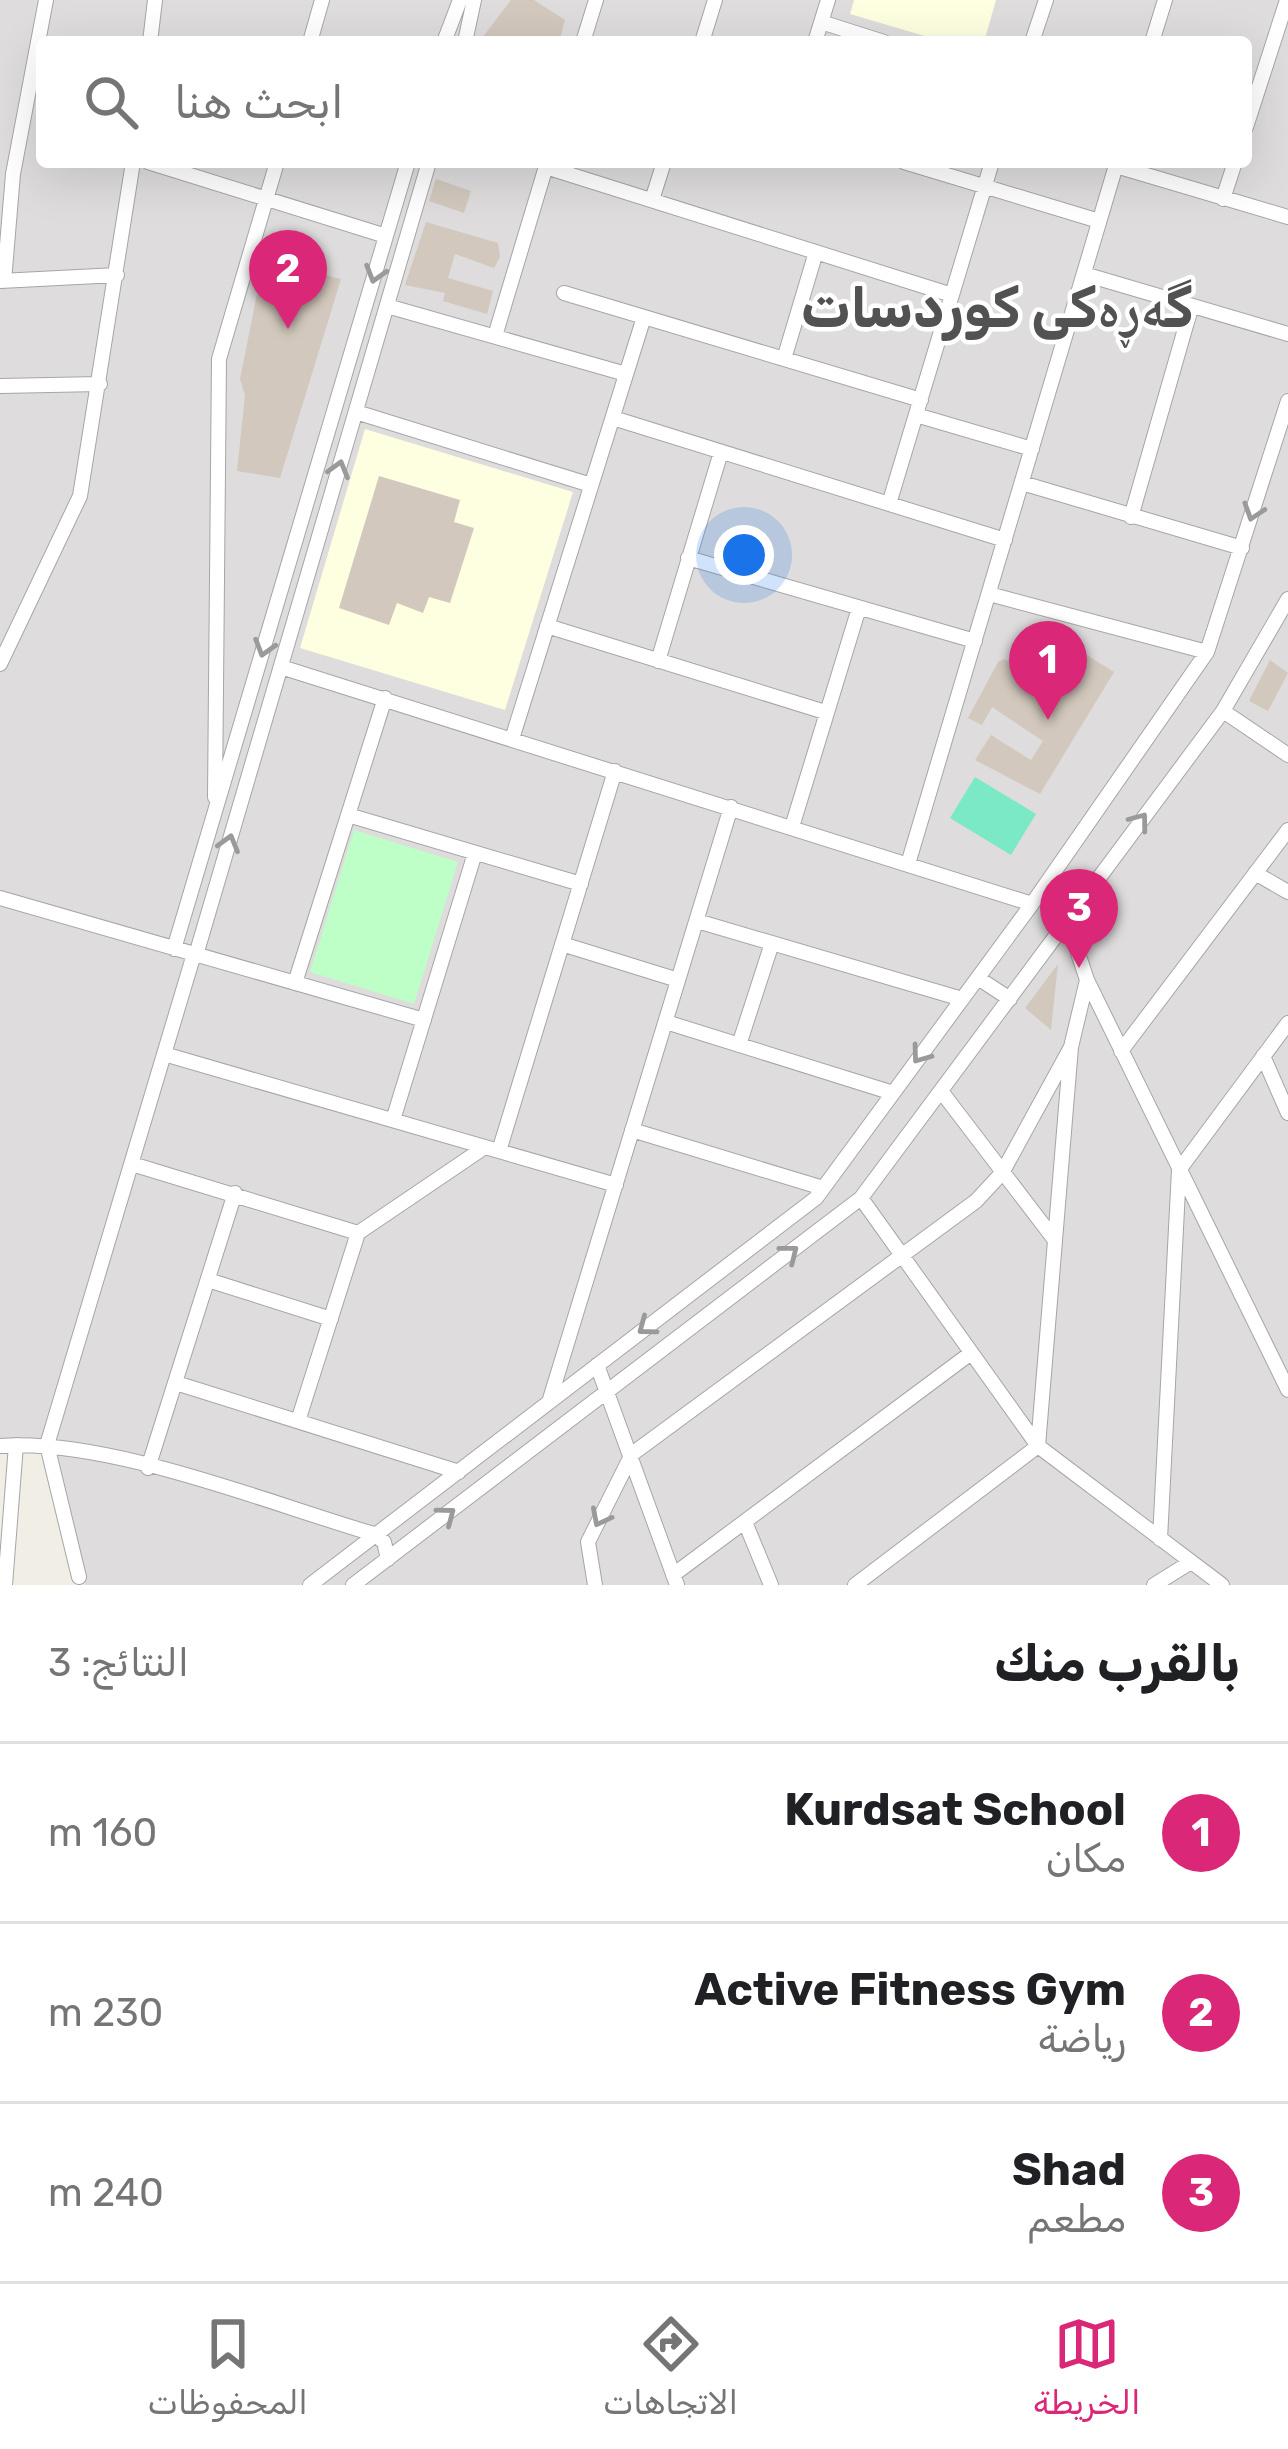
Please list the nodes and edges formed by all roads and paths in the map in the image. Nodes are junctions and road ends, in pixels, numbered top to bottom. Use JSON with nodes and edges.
{"nodes":[{"id":1,"x":46,"y":0,"type":"edge"},
{"id":2,"x":155,"y":0,"type":"edge"},
{"id":3,"x":322,"y":0,"type":"edge"},
{"id":4,"x":460,"y":0,"type":"edge"},
{"id":5,"x":474,"y":0,"type":"edge"},
{"id":6,"x":596,"y":0,"type":"edge"},
{"id":7,"x":715,"y":0,"type":"edge"},
{"id":8,"x":828,"y":0,"type":"edge"},
{"id":9,"x":1046,"y":0,"type":"edge"},
{"id":10,"x":1165,"y":0,"type":"edge"},
{"id":11,"x":1287,"y":0,"type":"edge"},
{"id":12,"x":821,"y":22,"type":"junction"},
{"id":13,"x":42,"y":36,"type":"edge"},
{"id":14,"x":151,"y":36,"type":"edge"},
{"id":15,"x":312,"y":36,"type":"edge"},
{"id":16,"x":447,"y":36,"type":"edge"},
{"id":17,"x":466,"y":36,"type":"edge"},
{"id":18,"x":585,"y":36,"type":"edge"},
{"id":19,"x":704,"y":36,"type":"edge"},
{"id":20,"x":817,"y":36,"type":"edge"},
{"id":21,"x":865,"y":36,"type":"edge"},
{"id":22,"x":1034,"y":36,"type":"edge"},
{"id":23,"x":1154,"y":36,"type":"edge"},
{"id":24,"x":36,"y":82,"type":"edge"},
{"id":25,"x":1252,"y":109,"type":"edge"},
{"id":26,"x":132,"y":168,"type":"edge"},
{"id":27,"x":168,"y":168,"type":"edge"},
{"id":28,"x":275,"y":168,"type":"edge"},
{"id":29,"x":406,"y":168,"type":"edge"},
{"id":30,"x":428,"y":168,"type":"edge"},
{"id":31,"x":546,"y":168,"type":"edge"},
{"id":32,"x":559,"y":168,"type":"edge"},
{"id":33,"x":662,"y":168,"type":"edge"},
{"id":34,"x":924,"y":168,"type":"edge"},
{"id":35,"x":990,"y":168,"type":"edge"},
{"id":36,"x":1115,"y":168,"type":"edge"},
{"id":37,"x":1128,"y":168,"type":"edge"},
{"id":38,"x":1233,"y":168,"type":"edge"},
{"id":39,"x":7,"y":173,"type":"edge"},
{"id":40,"x":984,"y":186,"type":"junction"},
{"id":41,"x":267,"y":197,"type":"junction"},
{"id":42,"x":1223,"y":199,"type":"junction"},
{"id":43,"x":652,"y":200,"type":"junction"},
{"id":44,"x":1288,"y":217,"type":"edge"},
{"id":45,"x":1100,"y":221,"type":"junction"},
{"id":46,"x":386,"y":236,"type":"junction"},
{"id":47,"x":816,"y":252,"type":"junction"},
{"id":48,"x":1084,"y":274,"type":"junction"},
{"id":49,"x":117,"y":275,"type":"junction"},
{"id":50,"x":2,"y":281,"type":"edge"},
{"id":51,"x":564,"y":293,"type":"dead end"},
{"id":52,"x":952,"y":295,"type":"junction"},
{"id":53,"x":387,"y":306,"type":"junction"},
{"id":54,"x":1191,"y":308,"type":"junction"},
{"id":55,"x":644,"y":317,"type":"junction"},
{"id":56,"x":1288,"y":334,"type":"edge"},
{"id":57,"x":495,"y":337,"type":"junction"},
{"id":58,"x":784,"y":359,"type":"junction"},
{"id":59,"x":626,"y":374,"type":"junction"},
{"id":60,"x":100,"y":384,"type":"junction"},
{"id":61,"x":0,"y":386,"type":"edge"},
{"id":62,"x":1288,"y":400,"type":"edge"},
{"id":63,"x":919,"y":407,"type":"junction"},
{"id":64,"x":356,"y":412,"type":"junction"},
{"id":65,"x":613,"y":418,"type":"junction"},
{"id":66,"x":1032,"y":449,"type":"junction"},
{"id":67,"x":721,"y":452,"type":"junction"},
{"id":68,"x":1022,"y":483,"type":"junction"},
{"id":69,"x":591,"y":485,"type":"junction"},
{"id":70,"x":889,"y":504,"type":"junction"},
{"id":71,"x":1131,"y":517,"type":"junction"},
{"id":72,"x":1005,"y":540,"type":"junction"},
{"id":73,"x":1242,"y":548,"type":"junction"},
{"id":74,"x":688,"y":558,"type":"junction"},
{"id":75,"x":989,"y":594,"type":"junction"},
{"id":76,"x":1288,"y":600,"type":"edge"},
{"id":77,"x":859,"y":608,"type":"junction"},
{"id":78,"x":548,"y":626,"type":"junction"},
{"id":79,"x":974,"y":641,"type":"junction"},
{"id":80,"x":1207,"y":652,"type":"junction"},
{"id":81,"x":658,"y":661,"type":"junction"},
{"id":82,"x":0,"y":664,"type":"edge"},
{"id":83,"x":281,"y":667,"type":"junction"},
{"id":84,"x":385,"y":698,"type":"junction"},
{"id":85,"x":825,"y":712,"type":"junction"},
{"id":86,"x":1223,"y":712,"type":"junction"},
{"id":87,"x":512,"y":739,"type":"junction"},
{"id":88,"x":1288,"y":754,"type":"edge"},
{"id":89,"x":615,"y":771,"type":"junction"},
{"id":90,"x":731,"y":807,"type":"junction"},
{"id":91,"x":216,"y":811,"type":"junction"},
{"id":92,"x":347,"y":814,"type":"junction"},
{"id":93,"x":792,"y":827,"type":"junction"},
{"id":94,"x":1288,"y":830,"type":"edge"},
{"id":95,"x":475,"y":853,"type":"junction"},
{"id":96,"x":908,"y":864,"type":"junction"},
{"id":97,"x":1255,"y":873,"type":"junction"},
{"id":98,"x":581,"y":884,"type":"junction"},
{"id":99,"x":1288,"y":892,"type":"edge"},
{"id":100,"x":0,"y":898,"type":"edge"},
{"id":101,"x":1032,"y":904,"type":"junction"},
{"id":102,"x":1066,"y":917,"type":"junction"},
{"id":103,"x":697,"y":921,"type":"junction"},
{"id":104,"x":772,"y":943,"type":"junction"},
{"id":105,"x":562,"y":944,"type":"junction"},
{"id":106,"x":174,"y":949,"type":"junction"},
{"id":107,"x":195,"y":955,"type":"junction"},
{"id":108,"x":978,"y":978,"type":"junction"},
{"id":109,"x":678,"y":980,"type":"junction"},
{"id":110,"x":1088,"y":980,"type":"junction"},
{"id":111,"x":295,"y":983,"type":"junction"},
{"id":112,"x":962,"y":999,"type":"junction"},
{"id":113,"x":1010,"y":999,"type":"junction"},
{"id":114,"x":424,"y":1020,"type":"junction"},
{"id":115,"x":666,"y":1022,"type":"junction"},
{"id":116,"x":1288,"y":1023,"type":"edge"},
{"id":117,"x":739,"y":1045,"type":"junction"},
{"id":118,"x":1071,"y":1047,"type":"junction"},
{"id":119,"x":1121,"y":1051,"type":"junction"},
{"id":120,"x":164,"y":1054,"type":"junction"},
{"id":121,"x":1263,"y":1056,"type":"junction"},
{"id":122,"x":941,"y":1091,"type":"junction"},
{"id":123,"x":893,"y":1093,"type":"junction"},
{"id":124,"x":1288,"y":1113,"type":"edge"},
{"id":125,"x":393,"y":1120,"type":"junction"},
{"id":126,"x":632,"y":1130,"type":"junction"},
{"id":127,"x":492,"y":1149,"type":"junction"},
{"id":128,"x":132,"y":1164,"type":"junction"},
{"id":129,"x":1179,"y":1170,"type":"junction"},
{"id":130,"x":1002,"y":1174,"type":"junction"},
{"id":131,"x":616,"y":1185,"type":"junction"},
{"id":132,"x":823,"y":1188,"type":"junction"},
{"id":133,"x":235,"y":1193,"type":"junction"},
{"id":134,"x":861,"y":1198,"type":"junction"},
{"id":135,"x":358,"y":1233,"type":"junction"},
{"id":136,"x":1054,"y":1240,"type":"junction"},
{"id":137,"x":899,"y":1252,"type":"junction"},
{"id":138,"x":208,"y":1280,"type":"junction"},
{"id":139,"x":331,"y":1319,"type":"junction"},
{"id":140,"x":971,"y":1353,"type":"junction"},
{"id":141,"x":597,"y":1365,"type":"junction"},
{"id":142,"x":176,"y":1383,"type":"junction"},
{"id":143,"x":1288,"y":1390,"type":"edge"},
{"id":144,"x":610,"y":1392,"type":"junction"},
{"id":145,"x":550,"y":1401,"type":"junction"},
{"id":146,"x":298,"y":1421,"type":"junction"},
{"id":147,"x":47,"y":1445,"type":"junction"},
{"id":148,"x":8,"y":1446,"type":"edge"},
{"id":149,"x":1038,"y":1446,"type":"junction"},
{"id":150,"x":632,"y":1454,"type":"junction"},
{"id":151,"x":148,"y":1468,"type":"junction"},
{"id":152,"x":459,"y":1472,"type":"junction"},
{"id":153,"x":745,"y":1522,"type":"junction"},
{"id":154,"x":374,"y":1534,"type":"junction"},
{"id":155,"x":1160,"y":1539,"type":"junction"},
{"id":156,"x":388,"y":1559,"type":"junction"},
{"id":157,"x":1191,"y":1562,"type":"junction"},
{"id":158,"x":79,"y":1577,"type":"dead end"},
{"id":159,"x":675,"y":1580,"type":"edge"},
{"id":160,"x":5,"y":1585,"type":"edge"},
{"id":161,"x":310,"y":1585,"type":"edge"},
{"id":162,"x":353,"y":1585,"type":"edge"},
{"id":163,"x":596,"y":1585,"type":"edge"},
{"id":164,"x":771,"y":1585,"type":"edge"},
{"id":165,"x":855,"y":1585,"type":"edge"},
{"id":166,"x":1154,"y":1585,"type":"edge"},
{"id":167,"x":1222,"y":1585,"type":"edge"}],
"edges":[{"from":1,"to":13,"type":"street"},
{"from":2,"to":14,"type":"street"},
{"from":3,"to":15,"type":"street"},
{"from":4,"to":16,"type":"street"},
{"from":5,"to":17,"type":"street"},
{"from":6,"to":18,"type":"street"},
{"from":7,"to":19,"type":"street"},
{"from":8,"to":12,"type":"street"},
{"from":9,"to":22,"type":"street"},
{"from":10,"to":23,"type":"street"},
{"from":11,"to":25,"type":"street"},
{"from":12,"to":20,"type":"street"},
{"from":12,"to":21,"type":"street"},
{"from":24,"to":39,"type":"street"},
{"from":26,"to":49,"type":"street"},
{"from":27,"to":41,"type":"street"},
{"from":28,"to":41,"type":"street"},
{"from":29,"to":46,"type":"street"},
{"from":30,"to":53,"type":"street"},
{"from":31,"to":57,"type":"street"},
{"from":32,"to":43,"type":"street"},
{"from":33,"to":43,"type":"street"},
{"from":34,"to":40,"type":"street"},
{"from":35,"to":40,"type":"street"},
{"from":36,"to":45,"type":"street"},
{"from":37,"to":42,"type":"street"},
{"from":38,"to":42,"type":"street"},
{"from":39,"to":50,"type":"street"},
{"from":40,"to":45,"type":"street"},
{"from":40,"to":52,"type":"street"},
{"from":41,"to":46,"type":"street"},
{"from":41,"to":91,"type":"street"},
{"from":42,"to":44,"type":"street"},
{"from":43,"to":47,"type":"street"},
{"from":45,"to":48,"type":"street"},
{"from":46,"to":91,"type":"street","one_way":true},
{"from":47,"to":52,"type":"street"},
{"from":47,"to":58,"type":"street"},
{"from":48,"to":54,"type":"street"},
{"from":48,"to":66,"type":"street"},
{"from":49,"to":50,"type":"street"},
{"from":49,"to":60,"type":"street"},
{"from":51,"to":55,"type":"street"},
{"from":52,"to":63,"type":"street"},
{"from":53,"to":57,"type":"street"},
{"from":53,"to":64,"type":"street"},
{"from":54,"to":56,"type":"street"},
{"from":54,"to":71,"type":"street"},
{"from":55,"to":58,"type":"street"},
{"from":55,"to":59,"type":"street"},
{"from":57,"to":59,"type":"street"},
{"from":58,"to":63,"type":"street"},
{"from":59,"to":65,"type":"street"},
{"from":60,"to":61,"type":"street"},
{"from":60,"to":82,"type":"street"},
{"from":62,"to":73,"type":"street","one_way":true},
{"from":63,"to":66,"type":"street"},
{"from":63,"to":70,"type":"street"},
{"from":64,"to":69,"type":"street"},
{"from":83,"to":64,"type":"street","one_way":true},
{"from":65,"to":67,"type":"street"},
{"from":65,"to":69,"type":"street"},
{"from":66,"to":68,"type":"street"},
{"from":67,"to":70,"type":"street"},
{"from":67,"to":74,"type":"street"},
{"from":68,"to":71,"type":"street"},
{"from":68,"to":72,"type":"street"},
{"from":69,"to":78,"type":"street"},
{"from":70,"to":72,"type":"street"},
{"from":71,"to":73,"type":"street"},
{"from":72,"to":75,"type":"street"},
{"from":73,"to":80,"type":"street"},
{"from":74,"to":77,"type":"street"},
{"from":74,"to":81,"type":"street"},
{"from":75,"to":79,"type":"street"},
{"from":75,"to":80,"type":"street"},
{"from":76,"to":86,"type":"street"},
{"from":77,"to":79,"type":"street"},
{"from":77,"to":85,"type":"street"},
{"from":78,"to":81,"type":"street"},
{"from":78,"to":87,"type":"street"},
{"from":79,"to":96,"type":"street"},
{"from":80,"to":101,"type":"street"},
{"from":81,"to":85,"type":"street"},
{"from":83,"to":84,"type":"street"},
{"from":107,"to":83,"type":"street","one_way":true},
{"from":84,"to":87,"type":"street"},
{"from":84,"to":92,"type":"street"},
{"from":85,"to":93,"type":"street"},
{"from":86,"to":88,"type":"street"},
{"from":102,"to":86,"type":"street","one_way":true},
{"from":87,"to":89,"type":"street"},
{"from":89,"to":90,"type":"street"},
{"from":89,"to":98,"type":"street"},
{"from":90,"to":93,"type":"street"},
{"from":90,"to":103,"type":"street"},
{"from":91,"to":106,"type":"street"},
{"from":92,"to":95,"type":"street"},
{"from":92,"to":111,"type":"street"},
{"from":93,"to":96,"type":"street"},
{"from":94,"to":97,"type":"street"},
{"from":95,"to":98,"type":"street"},
{"from":95,"to":114,"type":"street"},
{"from":96,"to":101,"type":"street"},
{"from":97,"to":99,"type":"street"},
{"from":97,"to":119,"type":"street"},
{"from":98,"to":105,"type":"street"},
{"from":100,"to":106,"type":"street"},
{"from":101,"to":108,"type":"street"},
{"from":102,"to":110,"type":"street"},
{"from":102,"to":113,"type":"street"},
{"from":103,"to":104,"type":"street"},
{"from":103,"to":109,"type":"street"},
{"from":104,"to":112,"type":"street"},
{"from":104,"to":117,"type":"street"},
{"from":105,"to":109,"type":"street"},
{"from":105,"to":127,"type":"street"},
{"from":106,"to":107,"type":"street"},
{"from":107,"to":111,"type":"street"},
{"from":107,"to":120,"type":"street"},
{"from":108,"to":112,"type":"street"},
{"from":108,"to":113,"type":"street"},
{"from":109,"to":115,"type":"street"},
{"from":110,"to":118,"type":"street"},
{"from":110,"to":119,"type":"street"},
{"from":111,"to":114,"type":"street"},
{"from":112,"to":123,"type":"street","one_way":true},
{"from":113,"to":122,"type":"street"},
{"from":114,"to":125,"type":"street"},
{"from":115,"to":117,"type":"street"},
{"from":115,"to":126,"type":"street"},
{"from":116,"to":121,"type":"street"},
{"from":117,"to":123,"type":"street"},
{"from":118,"to":130,"type":"street"},
{"from":118,"to":136,"type":"street"},
{"from":119,"to":129,"type":"street"},
{"from":120,"to":125,"type":"street"},
{"from":120,"to":128,"type":"street"},
{"from":121,"to":124,"type":"street"},
{"from":121,"to":129,"type":"street"},
{"from":122,"to":130,"type":"street"},
{"from":122,"to":134,"type":"street"},
{"from":123,"to":132,"type":"street"},
{"from":125,"to":127,"type":"street"},
{"from":126,"to":131,"type":"street"},
{"from":126,"to":132,"type":"street"},
{"from":127,"to":131,"type":"street"},
{"from":127,"to":135,"type":"street"},
{"from":128,"to":133,"type":"street"},
{"from":128,"to":147,"type":"street"},
{"from":129,"to":143,"type":"street"},
{"from":129,"to":155,"type":"street"},
{"from":130,"to":136,"type":"street"},
{"from":130,"to":137,"type":"street"},
{"from":131,"to":145,"type":"street"},
{"from":132,"to":141,"type":"street","one_way":true},
{"from":133,"to":135,"type":"street"},
{"from":133,"to":138,"type":"street"},
{"from":134,"to":137,"type":"street"},
{"from":144,"to":134,"type":"street","one_way":true},
{"from":135,"to":139,"type":"street"},
{"from":136,"to":149,"type":"street"},
{"from":137,"to":140,"type":"street"},
{"from":137,"to":150,"type":"street"},
{"from":138,"to":139,"type":"street"},
{"from":138,"to":142,"type":"street"},
{"from":139,"to":146,"type":"street"},
{"from":140,"to":149,"type":"street"},
{"from":140,"to":153,"type":"street"},
{"from":141,"to":144,"type":"street"},
{"from":141,"to":145,"type":"street"},
{"from":142,"to":146,"type":"street"},
{"from":142,"to":151,"type":"street"},
{"from":144,"to":150,"type":"street"},
{"from":156,"to":144,"type":"street","one_way":true},
{"from":145,"to":152,"type":"street"},
{"from":146,"to":152,"type":"street"},
{"from":147,"to":148,"type":"street"},
{"from":147,"to":151,"type":"street"},
{"from":147,"to":158,"type":"street"},
{"from":148,"to":160,"type":"street"},
{"from":149,"to":155,"type":"street"},
{"from":149,"to":165,"type":"street"},
{"from":150,"to":159,"type":"street"},
{"from":150,"to":163,"type":"street","one_way":true},
{"from":151,"to":154,"type":"street"},
{"from":152,"to":154,"type":"street"},
{"from":153,"to":159,"type":"street"},
{"from":153,"to":164,"type":"street"},
{"from":154,"to":156,"type":"street"},
{"from":154,"to":161,"type":"street"},
{"from":155,"to":157,"type":"street"},
{"from":156,"to":162,"type":"street"},
{"from":157,"to":166,"type":"street"},
{"from":157,"to":167,"type":"street"}]}
